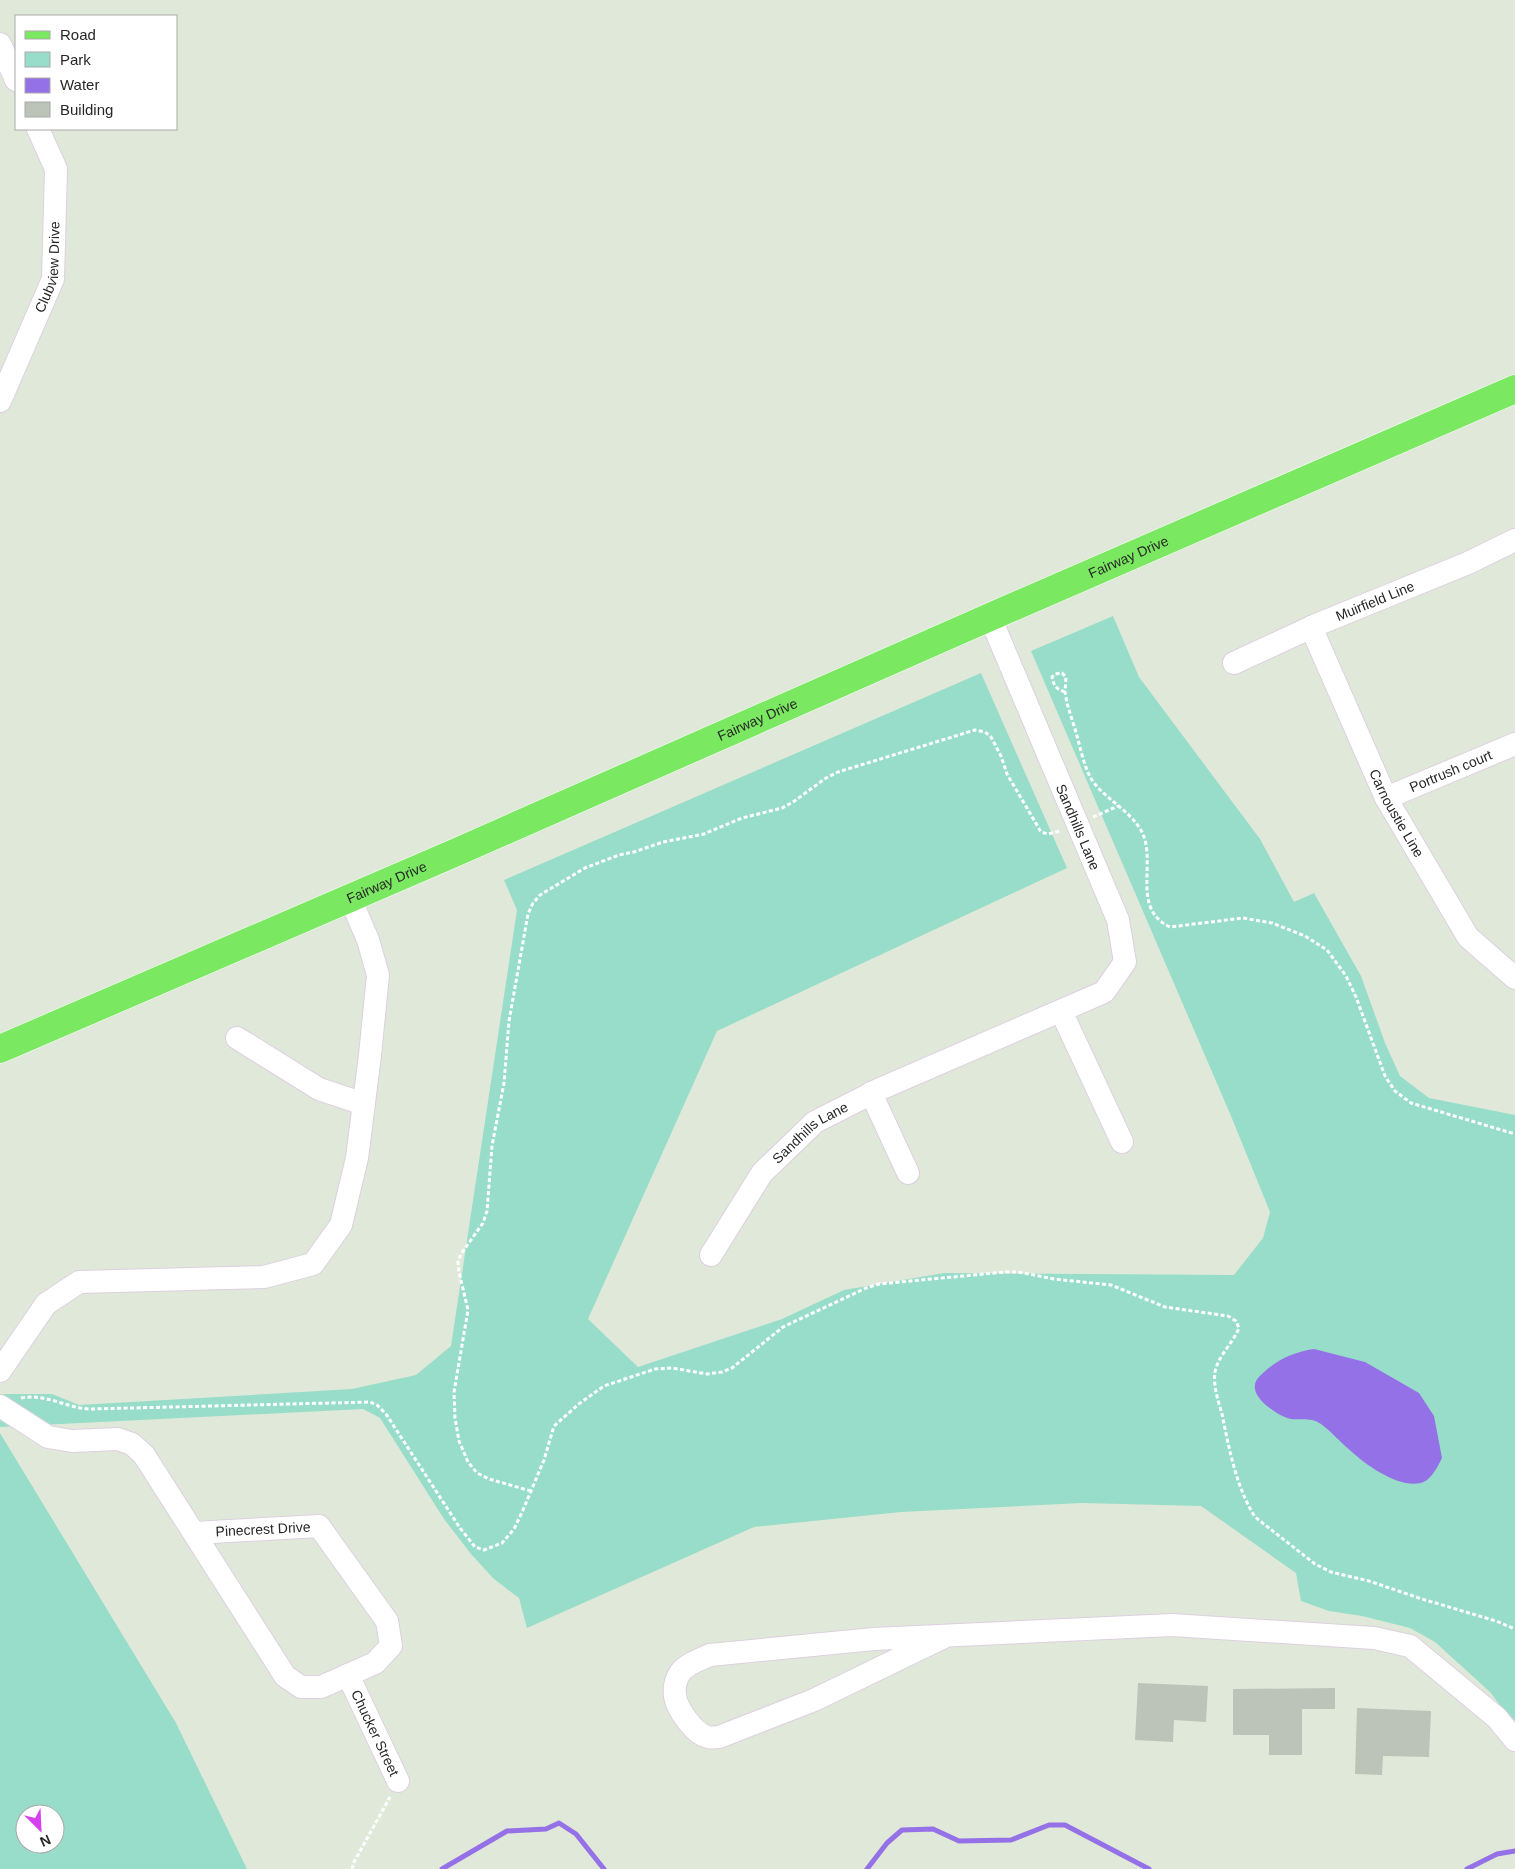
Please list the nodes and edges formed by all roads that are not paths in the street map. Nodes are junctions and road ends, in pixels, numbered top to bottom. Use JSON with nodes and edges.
{"nodes":[{"id":1,"x":0,"y":44,"type":"edge"},
{"id":2,"x":15,"y":78,"type":"edge"},
{"id":3,"x":38,"y":130,"type":"edge"},
{"id":4,"x":1515,"y":389,"type":"edge"},
{"id":5,"x":0,"y":401,"type":"edge"},
{"id":6,"x":1515,"y":540,"type":"edge"},
{"id":7,"x":990,"y":617,"type":"junction"},
{"id":8,"x":1311,"y":627,"type":"junction"},
{"id":9,"x":1234,"y":663,"type":"dead end"},
{"id":10,"x":1515,"y":744,"type":"edge"},
{"id":11,"x":1386,"y":798,"type":"junction"},
{"id":12,"x":350,"y":898,"type":"junction"},
{"id":13,"x":1515,"y":978,"type":"edge"},
{"id":14,"x":1061,"y":1010,"type":"junction"},
{"id":15,"x":236,"y":1038,"type":"dead end"},
{"id":16,"x":0,"y":1049,"type":"edge"},
{"id":17,"x":871,"y":1093,"type":"junction"},
{"id":18,"x":364,"y":1104,"type":"junction"},
{"id":19,"x":1122,"y":1142,"type":"dead end"},
{"id":20,"x":908,"y":1173,"type":"dead end"},
{"id":21,"x":711,"y":1256,"type":"dead end"},
{"id":22,"x":0,"y":1371,"type":"edge"},
{"id":23,"x":2,"y":1408,"type":"edge"},
{"id":24,"x":194,"y":1533,"type":"junction"},
{"id":25,"x":946,"y":1636,"type":"junction"},
{"id":26,"x":348,"y":1675,"type":"junction"},
{"id":27,"x":1515,"y":1740,"type":"edge"},
{"id":28,"x":398,"y":1781,"type":"road end"}],
"edges":[{"from":1,"to":2,"type":"street"},
{"from":3,"to":5,"type":"street","name":"Clubview Drive"},
{"from":4,"to":7,"type":"main road","name":"Fairway Drive"},
{"from":6,"to":8,"type":"street","name":"Muirfield Line"},
{"from":7,"to":12,"type":"main road","name":"Fairway Drive"},
{"from":7,"to":14,"type":"street","name":"Sandhills Lane"},
{"from":8,"to":9,"type":"street","name":"Muirfield Line"},
{"from":8,"to":11,"type":"street","name":"Carnoustie Line"},
{"from":10,"to":11,"type":"street","name":"Portrush court"},
{"from":11,"to":13,"type":"street","name":"Carnoustie Line"},
{"from":12,"to":16,"type":"main road","name":"Fairway Drive"},
{"from":12,"to":18,"type":"street"},
{"from":14,"to":17,"type":"street","name":"Sandhills Lane"},
{"from":14,"to":19,"type":"street"},
{"from":15,"to":18,"type":"street"},
{"from":17,"to":20,"type":"street"},
{"from":17,"to":21,"type":"street","name":"Sandhills Lane"},
{"from":18,"to":22,"type":"street"},
{"from":23,"to":24,"type":"street"},
{"from":24,"to":26,"type":"street","name":"Pinecrest Drive"},
{"from":24,"to":26,"type":"street","name":"Pinecrest Drive"},
{"from":25,"to":25,"type":"street"},
{"from":25,"to":27,"type":"street"},
{"from":26,"to":28,"type":"street","name":"Chucker Street"}]}
